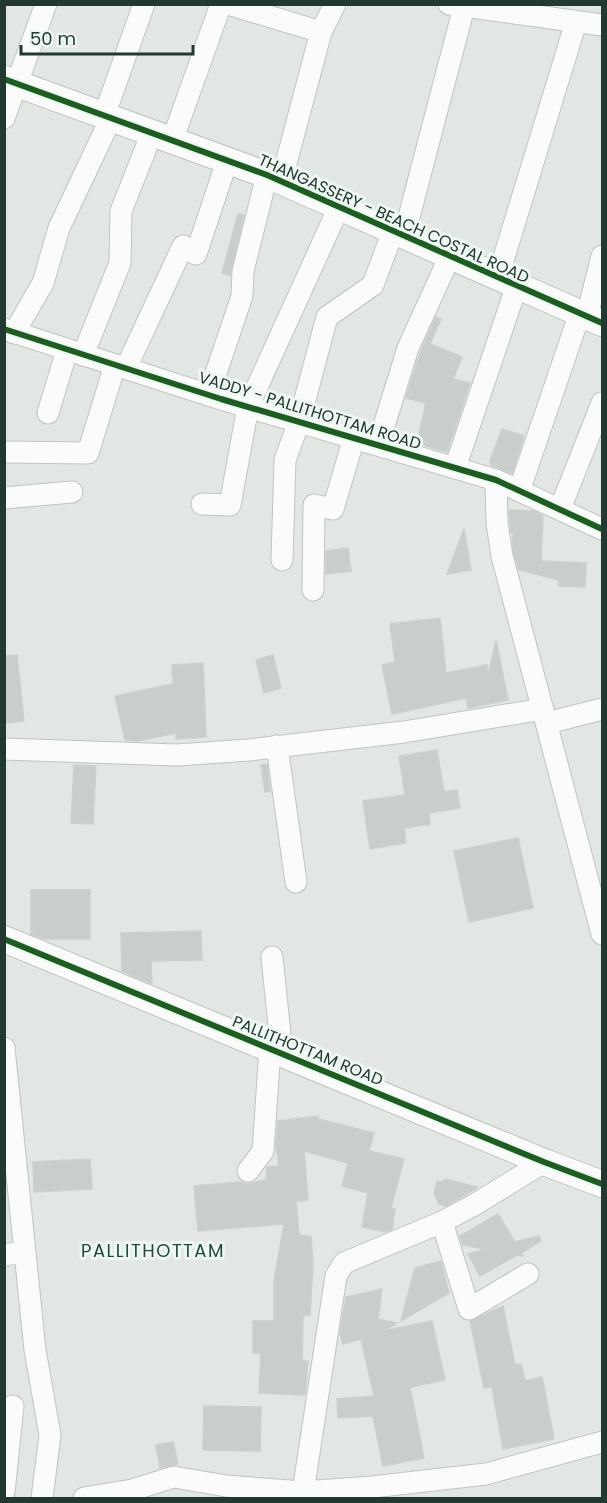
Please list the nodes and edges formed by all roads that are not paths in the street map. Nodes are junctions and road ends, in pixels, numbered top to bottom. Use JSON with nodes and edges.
{"nodes":[{"id":1,"x":46,"y":4,"type":"edge"},
{"id":2,"x":144,"y":4,"type":"edge"},
{"id":3,"x":221,"y":4,"type":"edge"},
{"id":4,"x":228,"y":4,"type":"edge"},
{"id":5,"x":335,"y":4,"type":"edge"},
{"id":6,"x":456,"y":6,"type":"edge"},
{"id":7,"x":576,"y":22,"type":"junction"},
{"id":8,"x":603,"y":25,"type":"edge"},
{"id":9,"x":321,"y":32,"type":"junction"},
{"id":10,"x":11,"y":82,"type":"edge"},
{"id":11,"x":108,"y":117,"type":"junction"},
{"id":12,"x":4,"y":118,"type":"edge"},
{"id":13,"x":162,"y":137,"type":"junction"},
{"id":14,"x":227,"y":161,"type":"junction"},
{"id":15,"x":274,"y":179,"type":"junction"},
{"id":16,"x":339,"y":207,"type":"junction"},
{"id":17,"x":398,"y":233,"type":"junction"},
{"id":18,"x":450,"y":256,"type":"junction"},
{"id":19,"x":603,"y":256,"type":"edge"},
{"id":20,"x":507,"y":281,"type":"junction"},
{"id":21,"x":590,"y":318,"type":"edge"},
{"id":22,"x":9,"y":331,"type":"edge"},
{"id":23,"x":75,"y":352,"type":"junction"},
{"id":24,"x":120,"y":367,"type":"junction"},
{"id":25,"x":209,"y":394,"type":"junction"},
{"id":26,"x":603,"y":403,"type":"edge"},
{"id":27,"x":248,"y":407,"type":"junction"},
{"id":28,"x":48,"y":413,"type":"dead end"},
{"id":29,"x":299,"y":422,"type":"junction"},
{"id":30,"x":354,"y":438,"type":"junction"},
{"id":31,"x":378,"y":445,"type":"junction"},
{"id":32,"x":4,"y":452,"type":"edge"},
{"id":33,"x":455,"y":468,"type":"junction"},
{"id":34,"x":496,"y":480,"type":"junction"},
{"id":35,"x":519,"y":491,"type":"junction"},
{"id":36,"x":72,"y":492,"type":"dead end"},
{"id":37,"x":4,"y":498,"type":"edge"},
{"id":38,"x":202,"y":504,"type":"dead end"},
{"id":39,"x":560,"y":509,"type":"junction"},
{"id":40,"x":603,"y":529,"type":"edge"},
{"id":41,"x":282,"y":560,"type":"dead end"},
{"id":42,"x":313,"y":590,"type":"dead end"},
{"id":43,"x":603,"y":708,"type":"edge"},
{"id":44,"x":545,"y":716,"type":"junction"},
{"id":45,"x":277,"y":746,"type":"junction"},
{"id":46,"x":4,"y":749,"type":"edge"},
{"id":47,"x":296,"y":882,"type":"dead end"},
{"id":48,"x":603,"y":934,"type":"edge"},
{"id":49,"x":4,"y":939,"type":"edge"},
{"id":50,"x":272,"y":957,"type":"dead end"},
{"id":51,"x":5,"y":1052,"type":"edge"},
{"id":52,"x":276,"y":1052,"type":"junction"},
{"id":53,"x":544,"y":1162,"type":"junction"},
{"id":54,"x":248,"y":1171,"type":"dead end"},
{"id":55,"x":603,"y":1185,"type":"edge"},
{"id":56,"x":12,"y":1205,"type":"edge"},
{"id":57,"x":442,"y":1222,"type":"junction"},
{"id":58,"x":14,"y":1254,"type":"edge"},
{"id":59,"x":528,"y":1274,"type":"dead end"},
{"id":60,"x":13,"y":1406,"type":"dead end"},
{"id":61,"x":603,"y":1442,"type":"edge"},
{"id":62,"x":4,"y":1492,"type":"edge"},
{"id":63,"x":303,"y":1492,"type":"junction"},
{"id":64,"x":42,"y":1498,"type":"edge"},
{"id":65,"x":84,"y":1498,"type":"edge"}],
"edges":[{"from":1,"to":10,"type":"street"},
{"from":2,"to":11,"type":"street"},
{"from":3,"to":13,"type":"street"},
{"from":4,"to":9,"type":"street"},
{"from":5,"to":9,"type":"street"},
{"from":6,"to":7,"type":"street"},
{"from":6,"to":17,"type":"street"},
{"from":7,"to":8,"type":"street"},
{"from":7,"to":20,"type":"street"},
{"from":9,"to":15,"type":"street"},
{"from":10,"to":11,"type":"street","name":"THANGASSERY - BEACH COSTAL ROAD"},
{"from":10,"to":12,"type":"street"},
{"from":11,"to":13,"type":"street","name":"THANGASSERY - BEACH COSTAL ROAD"},
{"from":11,"to":22,"type":"street"},
{"from":13,"to":14,"type":"street","name":"THANGASSERY - BEACH COSTAL ROAD"},
{"from":13,"to":23,"type":"street"},
{"from":14,"to":15,"type":"street","name":"THANGASSERY - BEACH COSTAL ROAD"},
{"from":14,"to":24,"type":"street"},
{"from":15,"to":16,"type":"street","name":"THANGASSERY - BEACH COSTAL ROAD"},
{"from":15,"to":25,"type":"street"},
{"from":16,"to":17,"type":"street","name":"THANGASSERY - BEACH COSTAL ROAD"},
{"from":16,"to":27,"type":"street"},
{"from":17,"to":18,"type":"street","name":"THANGASSERY - BEACH COSTAL ROAD"},
{"from":17,"to":29,"type":"street"},
{"from":18,"to":20,"type":"street","name":"THANGASSERY - BEACH COSTAL ROAD"},
{"from":18,"to":31,"type":"street"},
{"from":19,"to":21,"type":"street"},
{"from":20,"to":21,"type":"street","name":"THANGASSERY - BEACH COSTAL ROAD"},
{"from":20,"to":33,"type":"street"},
{"from":21,"to":35,"type":"street"},
{"from":22,"to":23,"type":"street","name":"VADDY - PALLITHOTTAM ROAD"},
{"from":23,"to":24,"type":"street","name":"VADDY - PALLITHOTTAM ROAD"},
{"from":23,"to":28,"type":"street"},
{"from":24,"to":25,"type":"street","name":"VADDY - PALLITHOTTAM ROAD"},
{"from":24,"to":32,"type":"street"},
{"from":25,"to":27,"type":"street","name":"VADDY - PALLITHOTTAM ROAD"},
{"from":26,"to":39,"type":"street"},
{"from":27,"to":29,"type":"street","name":"VADDY - PALLITHOTTAM ROAD"},
{"from":27,"to":38,"type":"street"},
{"from":29,"to":30,"type":"street","name":"VADDY - PALLITHOTTAM ROAD"},
{"from":29,"to":41,"type":"street"},
{"from":30,"to":31,"type":"street","name":"VADDY - PALLITHOTTAM ROAD"},
{"from":30,"to":42,"type":"street"},
{"from":31,"to":33,"type":"street","name":"VADDY - PALLITHOTTAM ROAD"},
{"from":33,"to":34,"type":"street","name":"VADDY - PALLITHOTTAM ROAD"},
{"from":34,"to":35,"type":"street","name":"VADDY - PALLITHOTTAM ROAD"},
{"from":34,"to":44,"type":"street"},
{"from":35,"to":39,"type":"street","name":"VADDY - PALLITHOTTAM ROAD"},
{"from":36,"to":37,"type":"street"},
{"from":39,"to":40,"type":"street","name":"VADDY - PALLITHOTTAM ROAD"},
{"from":43,"to":44,"type":"street"},
{"from":44,"to":45,"type":"street"},
{"from":44,"to":48,"type":"street"},
{"from":45,"to":46,"type":"street"},
{"from":45,"to":47,"type":"street"},
{"from":49,"to":52,"type":"street","name":"PALLITHOTTAM ROAD"},
{"from":50,"to":52,"type":"street"},
{"from":51,"to":56,"type":"street"},
{"from":52,"to":53,"type":"street","name":"PALLITHOTTAM ROAD"},
{"from":52,"to":54,"type":"street"},
{"from":53,"to":55,"type":"street","name":"PALLITHOTTAM ROAD"},
{"from":53,"to":57,"type":"street"},
{"from":56,"to":58,"type":"street"},
{"from":57,"to":59,"type":"street"},
{"from":57,"to":63,"type":"street"},
{"from":58,"to":64,"type":"street"},
{"from":60,"to":62,"type":"street"},
{"from":61,"to":63,"type":"street"},
{"from":63,"to":65,"type":"street"}]}
